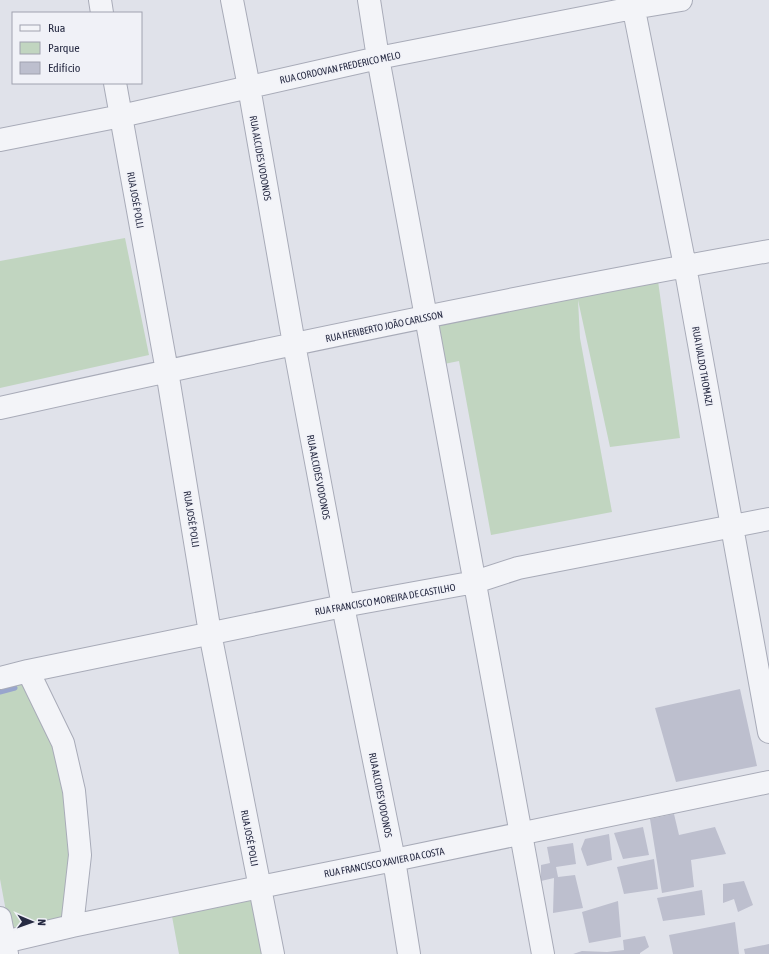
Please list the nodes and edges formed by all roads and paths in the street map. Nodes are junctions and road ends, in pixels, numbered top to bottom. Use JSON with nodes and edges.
{"nodes":[{"id":1,"x":100,"y":0,"type":"edge"},
{"id":2,"x":232,"y":0,"type":"edge"},
{"id":3,"x":369,"y":0,"type":"edge"},
{"id":4,"x":681,"y":0,"type":"edge"},
{"id":5,"x":633,"y":4,"type":"edge"},
{"id":6,"x":102,"y":12,"type":"edge"},
{"id":7,"x":378,"y":58,"type":"junction"},
{"id":8,"x":115,"y":84,"type":"edge"},
{"id":9,"x":249,"y":87,"type":"junction"},
{"id":10,"x":121,"y":116,"type":"junction"},
{"id":11,"x":0,"y":140,"type":"edge"},
{"id":12,"x":769,"y":251,"type":"edge"},
{"id":13,"x":685,"y":266,"type":"junction"},
{"id":14,"x":426,"y":317,"type":"junction"},
{"id":15,"x":294,"y":344,"type":"junction"},
{"id":16,"x":167,"y":371,"type":"junction"},
{"id":17,"x":0,"y":408,"type":"edge"},
{"id":18,"x":769,"y":519,"type":"edge"},
{"id":19,"x":731,"y":526,"type":"junction"},
{"id":20,"x":475,"y":582,"type":"junction"},
{"id":21,"x":343,"y":606,"type":"junction"},
{"id":22,"x":210,"y":633,"type":"junction"},
{"id":23,"x":28,"y":671,"type":"junction"},
{"id":24,"x":0,"y":678,"type":"edge"},
{"id":25,"x":769,"y":732,"type":"edge"},
{"id":26,"x":769,"y":782,"type":"edge"},
{"id":27,"x":521,"y":833,"type":"junction"},
{"id":28,"x":394,"y":860,"type":"junction"},
{"id":29,"x":260,"y":886,"type":"junction"},
{"id":30,"x":0,"y":918,"type":"edge"},
{"id":31,"x":72,"y":926,"type":"junction"},
{"id":32,"x":4,"y":946,"type":"edge"},
{"id":33,"x":273,"y":954,"type":"edge"},
{"id":34,"x":409,"y":954,"type":"edge"},
{"id":35,"x":543,"y":954,"type":"edge"}],
"edges":[{"from":1,"to":6,"type":"street"},
{"from":2,"to":9,"type":"street","name":"RUA ALCIDES VODONOS"},
{"from":3,"to":7,"type":"street"},
{"from":4,"to":5,"type":"street","name":"RUA CORDOVAN FREDERICO MELO"},
{"from":5,"to":7,"type":"street","name":"RUA CORDOVAN FREDERICO MELO"},
{"from":5,"to":13,"type":"street","name":"RUA IVALDO THOMAZI"},
{"from":7,"to":9,"type":"street","name":"RUA CORDOVAN FREDERICO MELO"},
{"from":7,"to":14,"type":"street"},
{"from":8,"to":10,"type":"street","name":"RUA JOSÉ POLLI"},
{"from":9,"to":10,"type":"street","name":"RUA CORDOVAN FREDERICO MELO"},
{"from":9,"to":15,"type":"street","name":"RUA ALCIDES VODONOS"},
{"from":10,"to":11,"type":"street","name":"RUA CORDOVAN FREDERICO MELO"},
{"from":10,"to":16,"type":"street","name":"RUA JOSÉ POLLI"},
{"from":12,"to":13,"type":"street","name":"RUA HERIBERTO JOÃO CARLSSON"},
{"from":13,"to":14,"type":"street","name":"RUA HERIBERTO JOÃO CARLSSON"},
{"from":13,"to":19,"type":"street","name":"RUA IVALDO THOMAZI"},
{"from":14,"to":15,"type":"street","name":"RUA HERIBERTO JOÃO CARLSSON"},
{"from":14,"to":20,"type":"street"},
{"from":15,"to":16,"type":"street","name":"RUA HERIBERTO JOÃO CARLSSON"},
{"from":15,"to":21,"type":"street","name":"RUA ALCIDES VODONOS"},
{"from":16,"to":17,"type":"street","name":"RUA HERIBERTO JOÃO CARLSSON"},
{"from":16,"to":22,"type":"street","name":"RUA JOSÉ POLLI"},
{"from":18,"to":19,"type":"street","name":"RUA FRANCISCO MOREIRA DE CASTILHO"},
{"from":19,"to":20,"type":"street","name":"RUA FRANCISCO MOREIRA DE CASTILHO"},
{"from":19,"to":25,"type":"street","name":"RUA IVALDO THOMAZI"},
{"from":20,"to":21,"type":"street","name":"RUA FRANCISCO MOREIRA DE CASTILHO"},
{"from":20,"to":27,"type":"street"},
{"from":21,"to":22,"type":"street","name":"RUA FRANCISCO MOREIRA DE CASTILHO"},
{"from":21,"to":28,"type":"street","name":"RUA ALCIDES VODONOS"},
{"from":22,"to":23,"type":"street","name":"RUA FRANCISCO MOREIRA DE CASTILHO"},
{"from":22,"to":29,"type":"street","name":"RUA JOSÉ POLLI"},
{"from":23,"to":24,"type":"street","name":"RUA FRANCISCO MOREIRA DE CASTILHO"},
{"from":23,"to":31,"type":"street"},
{"from":26,"to":27,"type":"street","name":"RUA FRANCISCO XAVIER DA COSTA"},
{"from":27,"to":28,"type":"street","name":"RUA FRANCISCO XAVIER DA COSTA"},
{"from":27,"to":35,"type":"street"},
{"from":28,"to":29,"type":"street","name":"RUA FRANCISCO XAVIER DA COSTA"},
{"from":28,"to":34,"type":"street","name":"RUA ALCIDES VODONOS"},
{"from":29,"to":31,"type":"street","name":"RUA FRANCISCO XAVIER DA COSTA"},
{"from":29,"to":33,"type":"street","name":"RUA JOSÉ POLLI"},
{"from":30,"to":32,"type":"street"},
{"from":31,"to":32,"type":"street","name":"RUA FRANCISCO XAVIER DA COSTA"}]}
